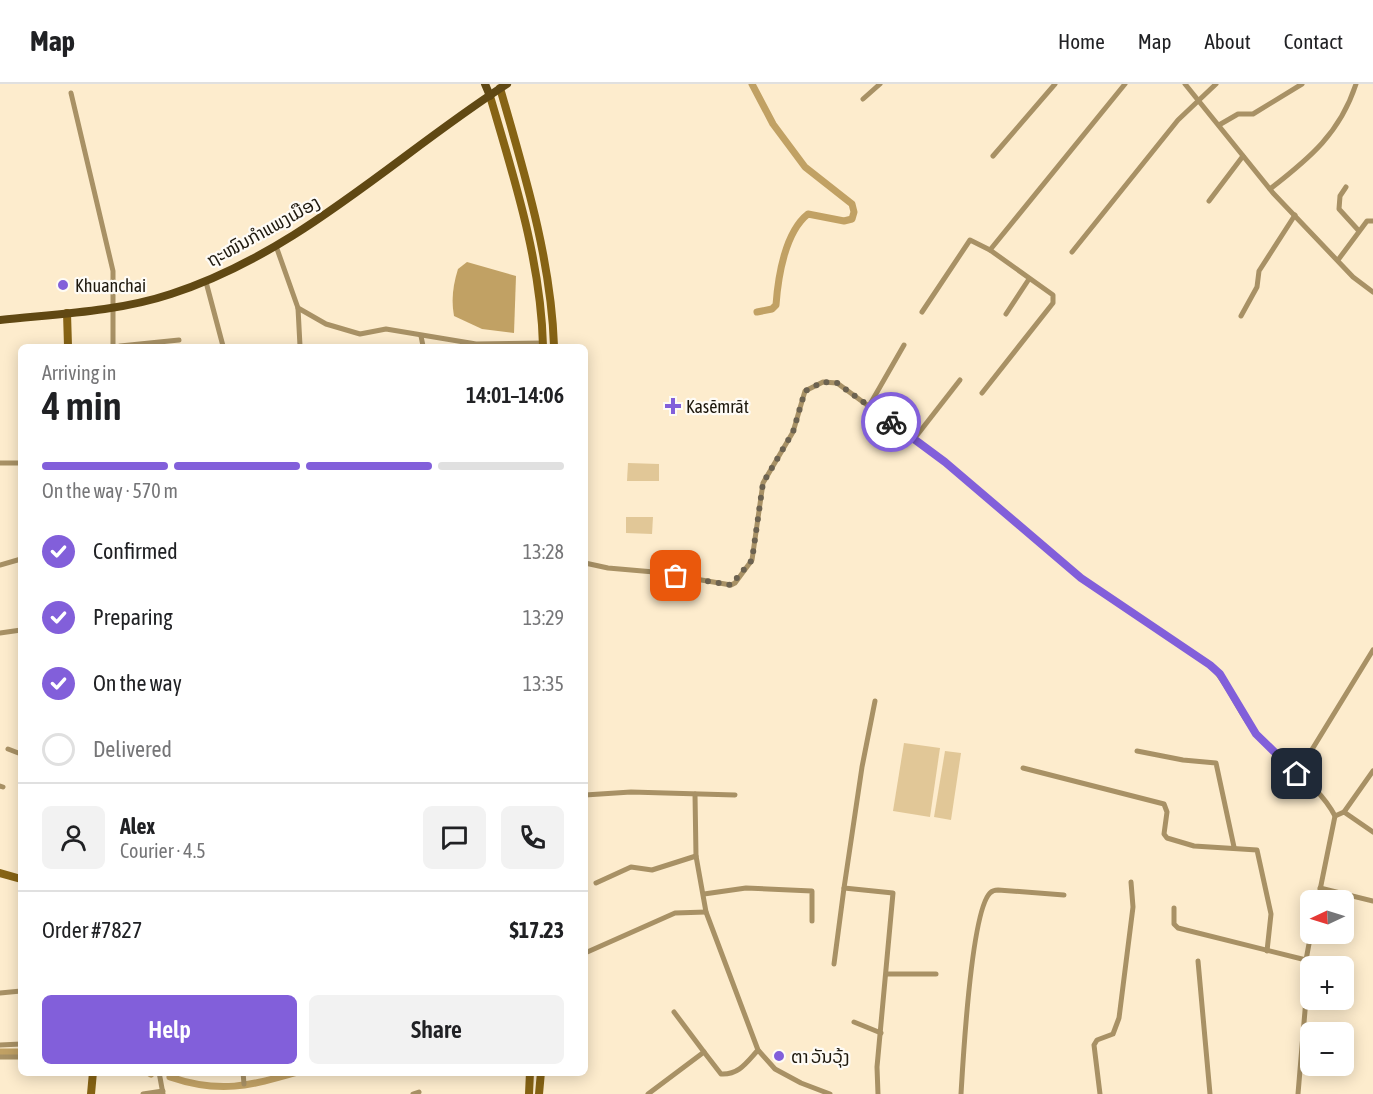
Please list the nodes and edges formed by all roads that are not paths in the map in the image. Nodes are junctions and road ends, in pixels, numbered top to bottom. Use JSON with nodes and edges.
{"nodes":[{"id":1,"x":485,"y":84,"type":"edge"},
{"id":2,"x":880,"y":84,"type":"edge"},
{"id":3,"x":1055,"y":84,"type":"edge"},
{"id":4,"x":1125,"y":84,"type":"edge"},
{"id":5,"x":1185,"y":84,"type":"edge"},
{"id":6,"x":1216,"y":84,"type":"edge"},
{"id":7,"x":1302,"y":84,"type":"edge"},
{"id":8,"x":1356,"y":84,"type":"edge"},
{"id":9,"x":502,"y":85,"type":"edge"},
{"id":10,"x":71,"y":93,"type":"dead end"},
{"id":11,"x":490,"y":96,"type":"junction"},
{"id":12,"x":863,"y":99,"type":"dead end"},
{"id":13,"x":1197,"y":100,"type":"junction"},
{"id":14,"x":1219,"y":125,"type":"junction"},
{"id":15,"x":993,"y":156,"type":"dead end"},
{"id":16,"x":1243,"y":156,"type":"junction"},
{"id":17,"x":1346,"y":187,"type":"dead end"},
{"id":18,"x":1270,"y":189,"type":"junction"},
{"id":19,"x":1209,"y":201,"type":"dead end"},
{"id":20,"x":1295,"y":215,"type":"junction"},
{"id":21,"x":1373,"y":222,"type":"edge"},
{"id":22,"x":1359,"y":231,"type":"junction"},
{"id":23,"x":276,"y":246,"type":"junction"},
{"id":24,"x":990,"y":250,"type":"junction"},
{"id":25,"x":1072,"y":252,"type":"dead end"},
{"id":26,"x":1338,"y":260,"type":"junction"},
{"id":27,"x":1029,"y":279,"type":"junction"},
{"id":28,"x":206,"y":282,"type":"junction"},
{"id":29,"x":1373,"y":292,"type":"edge"},
{"id":30,"x":113,"y":307,"type":"junction"},
{"id":31,"x":298,"y":308,"type":"junction"},
{"id":32,"x":922,"y":312,"type":"dead end"},
{"id":33,"x":67,"y":314,"type":"junction"},
{"id":34,"x":1006,"y":314,"type":"dead end"},
{"id":35,"x":1241,"y":316,"type":"dead end"},
{"id":36,"x":0,"y":320,"type":"edge"},
{"id":37,"x":421,"y":336,"type":"junction"},
{"id":38,"x":179,"y":340,"type":"dead end"},
{"id":39,"x":68,"y":344,"type":"edge"},
{"id":40,"x":113,"y":344,"type":"edge"},
{"id":41,"x":140,"y":344,"type":"edge"},
{"id":42,"x":222,"y":344,"type":"edge"},
{"id":43,"x":300,"y":344,"type":"edge"},
{"id":44,"x":423,"y":344,"type":"edge"},
{"id":45,"x":476,"y":344,"type":"edge"},
{"id":46,"x":543,"y":344,"type":"edge"},
{"id":47,"x":554,"y":344,"type":"edge"},
{"id":48,"x":904,"y":345,"type":"dead end"},
{"id":49,"x":960,"y":380,"type":"dead end"},
{"id":50,"x":982,"y":393,"type":"dead end"},
{"id":51,"x":869,"y":406,"type":"junction"},
{"id":52,"x":914,"y":439,"type":"junction"},
{"id":53,"x":0,"y":463,"type":"edge"},
{"id":54,"x":18,"y":463,"type":"edge"},
{"id":55,"x":18,"y":560,"type":"edge"},
{"id":56,"x":588,"y":563,"type":"edge"},
{"id":57,"x":0,"y":566,"type":"edge"},
{"id":58,"x":18,"y":630,"type":"edge"},
{"id":59,"x":0,"y":633,"type":"edge"},
{"id":60,"x":1373,"y":650,"type":"edge"},
{"id":61,"x":875,"y":701,"type":"dead end"},
{"id":62,"x":8,"y":749,"type":"dead end"},
{"id":63,"x":1137,"y":751,"type":"dead end"},
{"id":64,"x":18,"y":753,"type":"edge"},
{"id":65,"x":1023,"y":768,"type":"dead end"},
{"id":66,"x":1373,"y":771,"type":"edge"},
{"id":67,"x":1297,"y":774,"type":"junction"},
{"id":68,"x":695,"y":794,"type":"junction"},
{"id":69,"x":588,"y":795,"type":"edge"},
{"id":70,"x":735,"y":795,"type":"dead end"},
{"id":71,"x":1344,"y":812,"type":"junction"},
{"id":72,"x":1335,"y":816,"type":"junction"},
{"id":73,"x":1373,"y":832,"type":"edge"},
{"id":74,"x":1234,"y":847,"type":"junction"},
{"id":75,"x":696,"y":856,"type":"junction"},
{"id":76,"x":0,"y":873,"type":"edge"},
{"id":77,"x":18,"y":878,"type":"edge"},
{"id":78,"x":1131,"y":882,"type":"dead end"},
{"id":79,"x":596,"y":883,"type":"dead end"},
{"id":80,"x":844,"y":888,"type":"junction"},
{"id":81,"x":1320,"y":888,"type":"joint"},
{"id":82,"x":704,"y":894,"type":"junction"},
{"id":83,"x":1064,"y":895,"type":"dead end"},
{"id":84,"x":1373,"y":901,"type":"edge"},
{"id":85,"x":1174,"y":908,"type":"dead end"},
{"id":86,"x":706,"y":912,"type":"junction"},
{"id":87,"x":812,"y":921,"type":"dead end"},
{"id":88,"x":1267,"y":951,"type":"junction"},
{"id":89,"x":588,"y":952,"type":"edge"},
{"id":90,"x":1300,"y":959,"type":"edge"},
{"id":91,"x":1198,"y":961,"type":"dead end"},
{"id":92,"x":834,"y":964,"type":"dead end"},
{"id":93,"x":887,"y":974,"type":"junction"},
{"id":94,"x":936,"y":974,"type":"dead end"},
{"id":95,"x":18,"y":991,"type":"edge"},
{"id":96,"x":0,"y":993,"type":"edge"},
{"id":97,"x":1305,"y":1010,"type":"edge"},
{"id":98,"x":674,"y":1012,"type":"dead end"},
{"id":99,"x":854,"y":1022,"type":"dead end"},
{"id":100,"x":881,"y":1033,"type":"junction"},
{"id":101,"x":18,"y":1044,"type":"edge"},
{"id":102,"x":0,"y":1045,"type":"edge"},
{"id":103,"x":758,"y":1050,"type":"junction"},
{"id":104,"x":704,"y":1052,"type":"junction"},
{"id":105,"x":0,"y":1057,"type":"edge"},
{"id":106,"x":18,"y":1057,"type":"edge"},
{"id":107,"x":93,"y":1076,"type":"edge"},
{"id":108,"x":160,"y":1076,"type":"edge"},
{"id":109,"x":243,"y":1076,"type":"edge"},
{"id":110,"x":531,"y":1076,"type":"edge"},
{"id":111,"x":541,"y":1076,"type":"edge"},
{"id":112,"x":244,"y":1084,"type":"dead end"},
{"id":113,"x":163,"y":1092,"type":"edge"},
{"id":114,"x":91,"y":1094,"type":"edge"},
{"id":115,"x":143,"y":1094,"type":"edge"},
{"id":116,"x":529,"y":1094,"type":"edge"},
{"id":117,"x":539,"y":1094,"type":"edge"},
{"id":118,"x":648,"y":1094,"type":"edge"},
{"id":119,"x":830,"y":1094,"type":"edge"},
{"id":120,"x":878,"y":1094,"type":"edge"},
{"id":121,"x":961,"y":1094,"type":"edge"},
{"id":122,"x":1100,"y":1094,"type":"edge"},
{"id":123,"x":1210,"y":1094,"type":"edge"},
{"id":124,"x":1298,"y":1094,"type":"edge"}],
"edges":[{"from":1,"to":11,"type":"main road"},
{"from":2,"to":12,"type":"street"},
{"from":3,"to":15,"type":"street"},
{"from":4,"to":24,"type":"street"},
{"from":5,"to":13,"type":"street"},
{"from":6,"to":13,"type":"street"},
{"from":7,"to":14,"type":"street"},
{"from":8,"to":18,"type":"street"},
{"from":9,"to":11,"type":"main road","name":"ຖະໜົນກຳແພງເມືອງ"},
{"from":9,"to":47,"type":"street"},
{"from":10,"to":30,"type":"street"},
{"from":11,"to":23,"type":"main road","name":"ຖະໜົນກຳແພງເມືອງ"},
{"from":11,"to":46,"type":"street"},
{"from":13,"to":14,"type":"street"},
{"from":13,"to":25,"type":"street"},
{"from":14,"to":16,"type":"street"},
{"from":16,"to":18,"type":"street"},
{"from":16,"to":19,"type":"street"},
{"from":17,"to":22,"type":"street"},
{"from":18,"to":20,"type":"street"},
{"from":20,"to":26,"type":"street"},
{"from":20,"to":35,"type":"street"},
{"from":21,"to":22,"type":"street"},
{"from":22,"to":26,"type":"street"},
{"from":23,"to":28,"type":"main road","name":"ຖະໜົນກຳແພງເມືອງ"},
{"from":23,"to":31,"type":"street"},
{"from":24,"to":27,"type":"street"},
{"from":24,"to":32,"type":"street"},
{"from":26,"to":29,"type":"street"},
{"from":27,"to":34,"type":"street"},
{"from":27,"to":50,"type":"street"},
{"from":28,"to":30,"type":"main road","name":"ຖະໜົນກຳແພງເມືອງ"},
{"from":28,"to":42,"type":"street"},
{"from":30,"to":33,"type":"main road","name":"ຖະໜົນກຳແພງເມືອງ"},
{"from":30,"to":40,"type":"street"},
{"from":31,"to":37,"type":"street"},
{"from":31,"to":43,"type":"street"},
{"from":33,"to":36,"type":"main road","name":"ຖະໜົນກຳແພງເມືອງ"},
{"from":33,"to":39,"type":"street"},
{"from":37,"to":44,"type":"street"},
{"from":37,"to":45,"type":"street"},
{"from":38,"to":41,"type":"street"},
{"from":48,"to":51,"type":"street"},
{"from":49,"to":52,"type":"street"},
{"from":51,"to":52,"type":"street"},
{"from":51,"to":56,"type":"street"},
{"from":52,"to":67,"type":"street"},
{"from":53,"to":54,"type":"street"},
{"from":55,"to":57,"type":"street"},
{"from":58,"to":59,"type":"street"},
{"from":60,"to":67,"type":"street"},
{"from":61,"to":80,"type":"street"},
{"from":62,"to":64,"type":"street"},
{"from":63,"to":74,"type":"street"},
{"from":65,"to":74,"type":"street"},
{"from":66,"to":71,"type":"street"},
{"from":67,"to":72,"type":"street"},
{"from":68,"to":69,"type":"street"},
{"from":68,"to":70,"type":"street"},
{"from":68,"to":75,"type":"street"},
{"from":71,"to":72,"type":"street"},
{"from":71,"to":73,"type":"street"},
{"from":72,"to":81,"type":"street"},
{"from":74,"to":88,"type":"street"},
{"from":75,"to":79,"type":"street"},
{"from":75,"to":82,"type":"street"},
{"from":76,"to":77,"type":"street"},
{"from":78,"to":122,"type":"street"},
{"from":80,"to":92,"type":"street"},
{"from":80,"to":93,"type":"street"},
{"from":81,"to":84,"type":"street"},
{"from":82,"to":86,"type":"street"},
{"from":82,"to":87,"type":"street"},
{"from":83,"to":121,"type":"street"},
{"from":85,"to":88,"type":"street"},
{"from":86,"to":89,"type":"street"},
{"from":86,"to":103,"type":"street"},
{"from":88,"to":90,"type":"street"},
{"from":91,"to":123,"type":"street"},
{"from":93,"to":94,"type":"street"},
{"from":93,"to":100,"type":"street"},
{"from":95,"to":96,"type":"street"},
{"from":97,"to":124,"type":"street"},
{"from":98,"to":104,"type":"street"},
{"from":99,"to":100,"type":"street"},
{"from":100,"to":120,"type":"street"},
{"from":101,"to":102,"type":"street"},
{"from":103,"to":104,"type":"street"},
{"from":103,"to":119,"type":"street"},
{"from":104,"to":118,"type":"street"},
{"from":105,"to":106,"type":"street"},
{"from":107,"to":114,"type":"street"},
{"from":108,"to":113,"type":"street"},
{"from":109,"to":112,"type":"street"},
{"from":110,"to":116,"type":"street"},
{"from":111,"to":117,"type":"street"},
{"from":113,"to":115,"type":"street"}]}
